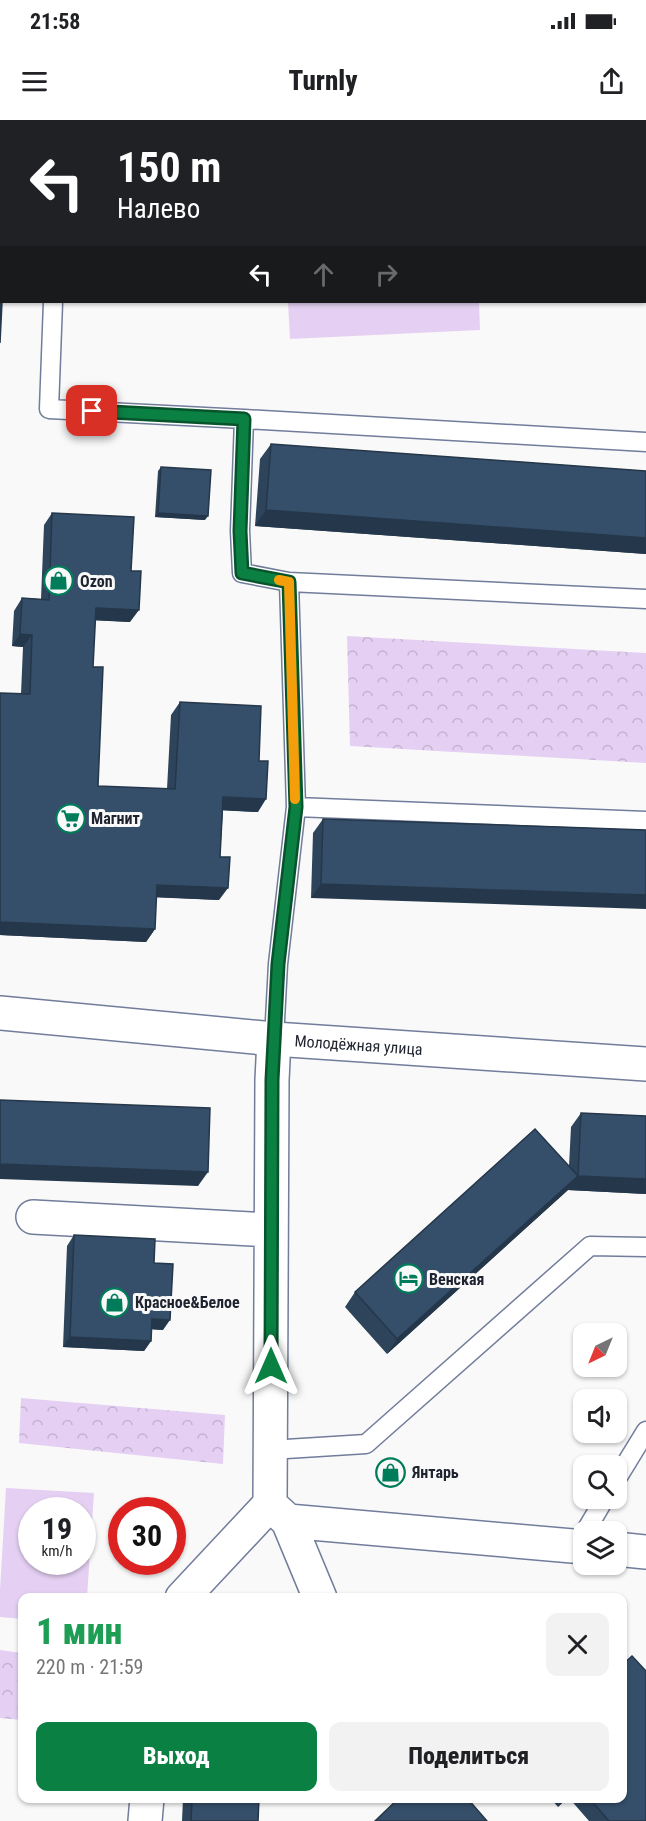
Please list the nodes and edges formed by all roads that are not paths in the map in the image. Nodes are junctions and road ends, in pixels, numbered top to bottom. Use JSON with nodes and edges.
{"nodes":[{"id":1,"x":53,"y":303,"type":"edge"},
{"id":2,"x":244,"y":419,"type":"junction"},
{"id":3,"x":646,"y":442,"type":"edge"},
{"id":4,"x":289,"y":582,"type":"junction"},
{"id":5,"x":646,"y":599,"type":"edge"},
{"id":6,"x":296,"y":807,"type":"junction"},
{"id":7,"x":646,"y":821,"type":"edge"},
{"id":8,"x":0,"y":1013,"type":"edge"},
{"id":9,"x":274,"y":1039,"type":"junction"},
{"id":10,"x":646,"y":1064,"type":"edge"},
{"id":11,"x":33,"y":1217,"type":"dead end"},
{"id":12,"x":271,"y":1230,"type":"junction"},
{"id":13,"x":646,"y":1247,"type":"edge"},
{"id":14,"x":646,"y":1431,"type":"edge"},
{"id":15,"x":270,"y":1450,"type":"junction"},
{"id":16,"x":627,"y":1462,"type":"edge"},
{"id":17,"x":279,"y":1513,"type":"junction"},
{"id":18,"x":573,"y":1539,"type":"edge"},
{"id":19,"x":627,"y":1551,"type":"edge"},
{"id":20,"x":646,"y":1552,"type":"edge"},
{"id":21,"x":188,"y":1593,"type":"edge"},
{"id":22,"x":318,"y":1593,"type":"edge"},
{"id":23,"x":147,"y":1803,"type":"edge"},
{"id":24,"x":145,"y":1821,"type":"edge"}],
"edges":[{"from":1,"to":2,"type":"lane"},
{"from":2,"to":3,"type":"lane"},
{"from":2,"to":4,"type":"lane"},
{"from":4,"to":5,"type":"lane"},
{"from":4,"to":6,"type":"lane"},
{"from":6,"to":7,"type":"lane"},
{"from":6,"to":9,"type":"lane"},
{"from":8,"to":9,"type":"street","name":"Молодёжная улица"},
{"from":9,"to":10,"type":"street","name":"Молодёжная улица"},
{"from":9,"to":12,"type":"street"},
{"from":11,"to":12,"type":"street"},
{"from":12,"to":15,"type":"street"},
{"from":13,"to":15,"type":"lane"},
{"from":14,"to":16,"type":"lane"},
{"from":15,"to":17,"type":"street"},
{"from":17,"to":18,"type":"street"},
{"from":17,"to":21,"type":"street"},
{"from":17,"to":22,"type":"street"},
{"from":19,"to":20,"type":"street"},
{"from":23,"to":24,"type":"street"}]}
